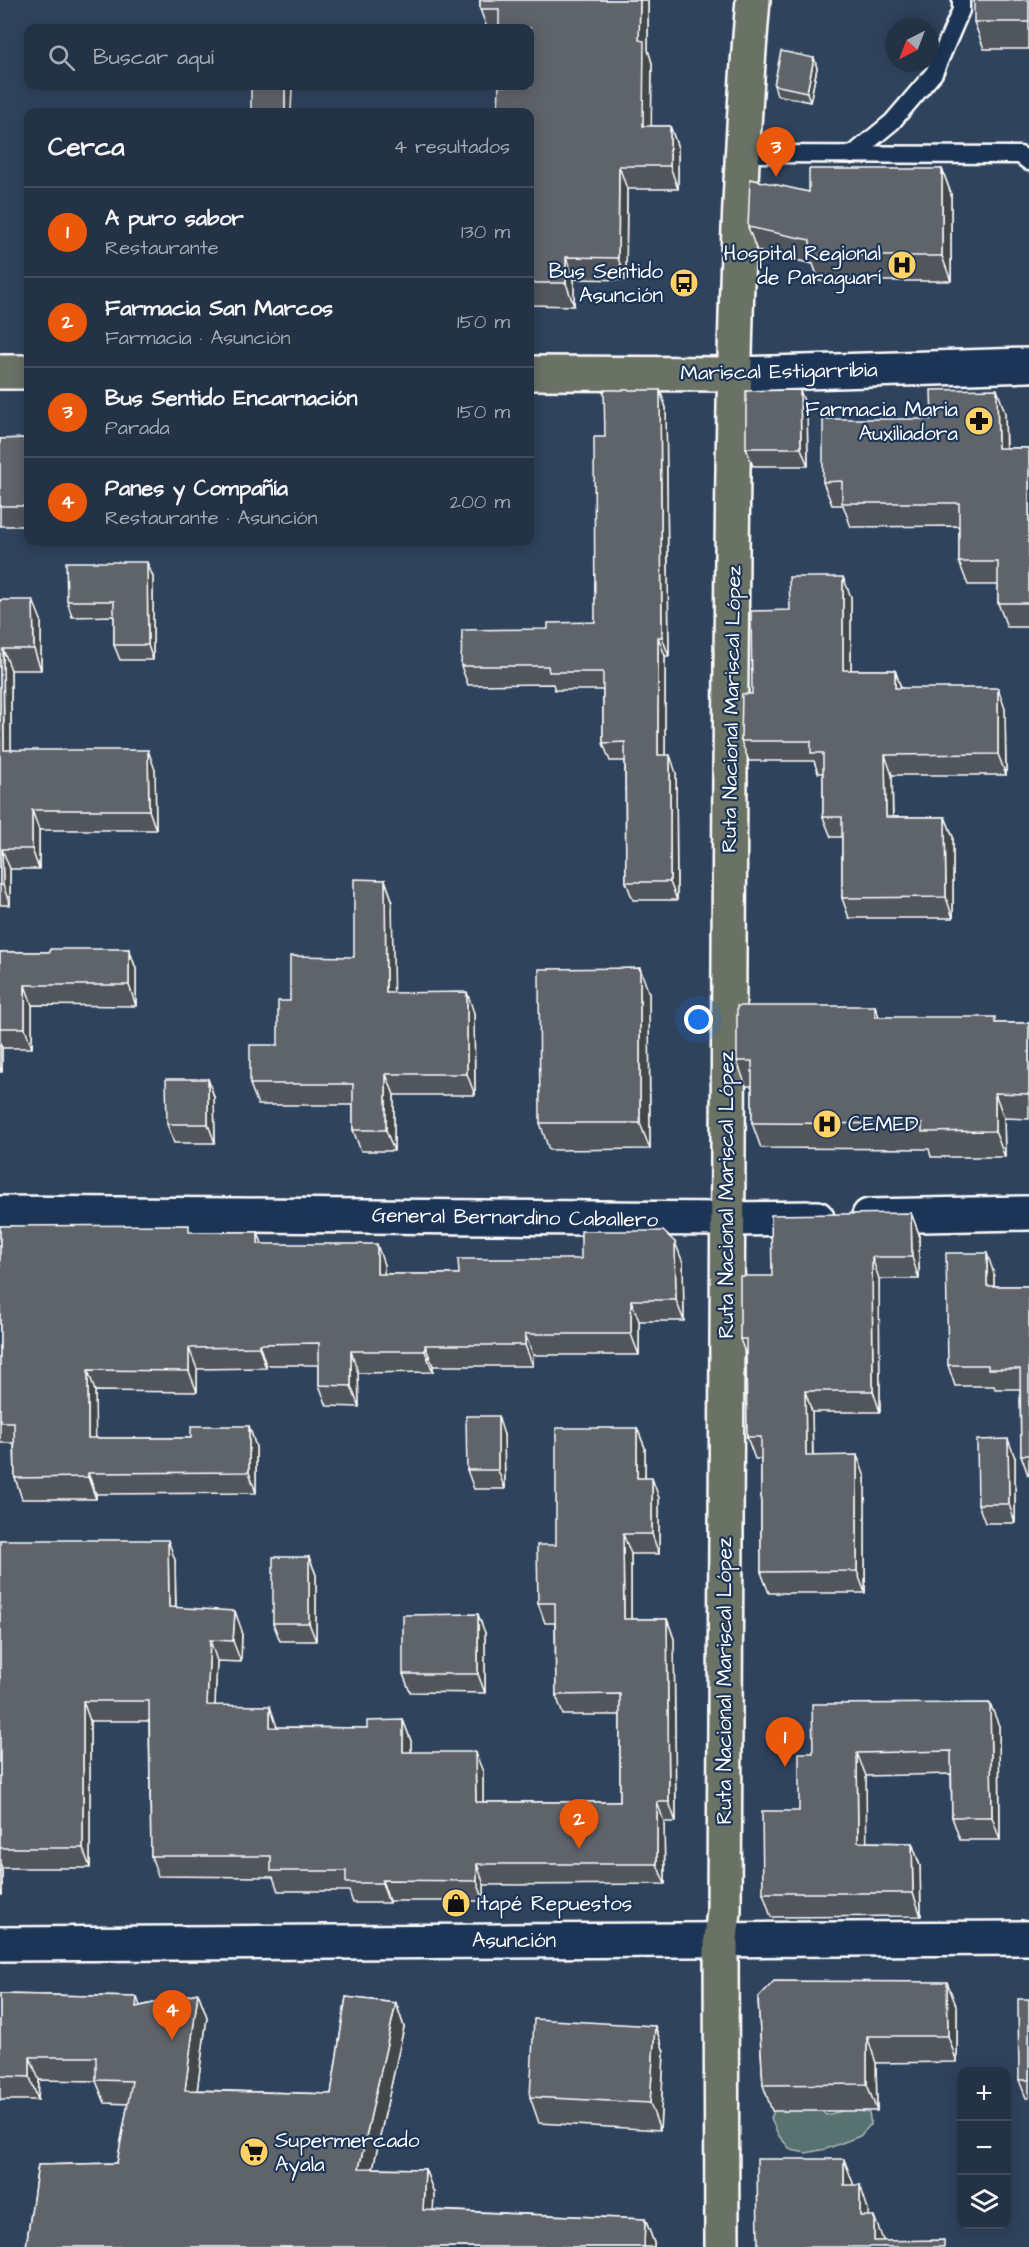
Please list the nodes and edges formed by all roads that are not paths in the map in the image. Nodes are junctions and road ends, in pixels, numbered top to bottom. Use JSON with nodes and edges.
{"nodes":[{"id":1,"x":753,"y":0,"type":"edge"},
{"id":2,"x":961,"y":0,"type":"edge"},
{"id":3,"x":743,"y":153,"type":"junction"},
{"id":4,"x":852,"y":154,"type":"junction"},
{"id":5,"x":1029,"y":162,"type":"edge"},
{"id":6,"x":1029,"y":365,"type":"edge"},
{"id":7,"x":0,"y":372,"type":"edge"},
{"id":8,"x":24,"y":372,"type":"edge"},
{"id":9,"x":534,"y":373,"type":"edge"},
{"id":10,"x":735,"y":374,"type":"junction"},
{"id":11,"x":0,"y":1213,"type":"edge"},
{"id":12,"x":1029,"y":1213,"type":"edge"},
{"id":13,"x":725,"y":1220,"type":"junction"},
{"id":14,"x":1029,"y":1938,"type":"edge"},
{"id":15,"x":722,"y":1939,"type":"junction"},
{"id":16,"x":0,"y":1944,"type":"edge"},
{"id":17,"x":722,"y":2247,"type":"edge"}],
"edges":[{"from":1,"to":3,"type":"main road","name":"Ruta Nacional Mariscal López"},
{"from":2,"to":4,"type":"lane"},
{"from":3,"to":4,"type":"lane"},
{"from":3,"to":10,"type":"main road","name":"Ruta Nacional Mariscal López"},
{"from":4,"to":5,"type":"lane"},
{"from":6,"to":10,"type":"street","name":"Mariscal Estigarribia"},
{"from":7,"to":8,"type":"main road"},
{"from":9,"to":10,"type":"main road","name":"Mariscal Estigarribia"},
{"from":10,"to":13,"type":"main road","name":"Ruta Nacional Mariscal López"},
{"from":11,"to":13,"type":"street","name":"General Bernardino Caballero"},
{"from":12,"to":13,"type":"street","name":"General Bernardino Caballero"},
{"from":13,"to":15,"type":"main road","name":"Ruta Nacional Mariscal López"},
{"from":14,"to":15,"type":"street","name":"Asunción"},
{"from":15,"to":16,"type":"street","name":"Asunción"},
{"from":15,"to":17,"type":"main road","name":"Ruta Nacional Mariscal López"}]}
